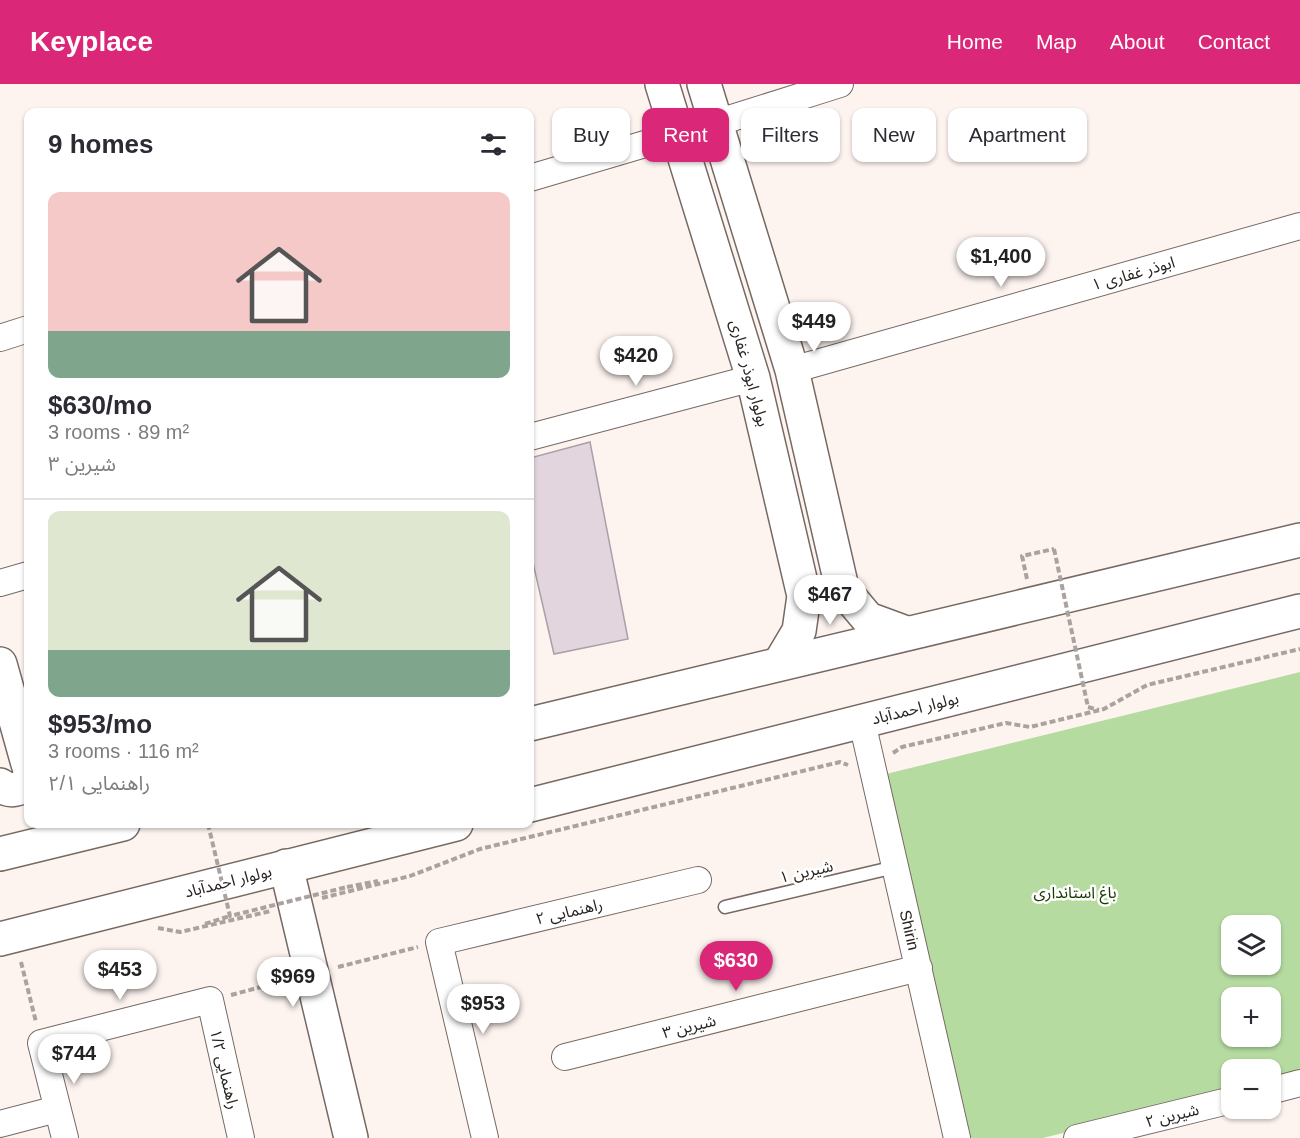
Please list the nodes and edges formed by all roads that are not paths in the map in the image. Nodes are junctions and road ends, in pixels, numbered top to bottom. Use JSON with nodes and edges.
{"nodes":[{"id":1,"x":662,"y":84,"type":"edge"},
{"id":2,"x":704,"y":84,"type":"edge"},
{"id":3,"x":840,"y":84,"type":"edge"},
{"id":4,"x":670,"y":108,"type":"edge"},
{"id":5,"x":711,"y":108,"type":"edge"},
{"id":6,"x":729,"y":119,"type":"edge"},
{"id":7,"x":642,"y":145,"type":"edge"},
{"id":8,"x":687,"y":162,"type":"edge"},
{"id":9,"x":728,"y":162,"type":"edge"},
{"id":10,"x":534,"y":177,"type":"edge"},
{"id":11,"x":1300,"y":226,"type":"edge"},
{"id":12,"x":24,"y":331,"type":"edge"},
{"id":13,"x":0,"y":338,"type":"edge"},
{"id":14,"x":792,"y":370,"type":"junction"},
{"id":15,"x":753,"y":378,"type":"junction"},
{"id":16,"x":534,"y":436,"type":"edge"},
{"id":17,"x":1300,"y":540,"type":"edge"},
{"id":18,"x":24,"y":575,"type":"edge"},
{"id":19,"x":0,"y":582,"type":"edge"},
{"id":20,"x":842,"y":588,"type":"junction"},
{"id":21,"x":804,"y":596,"type":"junction"},
{"id":22,"x":1300,"y":611,"type":"edge"},
{"id":23,"x":906,"y":633,"type":"junction"},
{"id":24,"x":780,"y":663,"type":"junction"},
{"id":25,"x":0,"y":664,"type":"edge"},
{"id":26,"x":862,"y":722,"type":"junction"},
{"id":27,"x":534,"y":723,"type":"edge"},
{"id":28,"x":24,"y":750,"type":"edge"},
{"id":29,"x":0,"y":785,"type":"edge"},
{"id":30,"x":24,"y":786,"type":"edge"},
{"id":31,"x":534,"y":804,"type":"edge"},
{"id":32,"x":78,"y":828,"type":"edge"},
{"id":33,"x":440,"y":828,"type":"edge"},
{"id":34,"x":0,"y":854,"type":"edge"},
{"id":35,"x":286,"y":866,"type":"junction"},
{"id":36,"x":895,"y":867,"type":"junction"},
{"id":37,"x":698,"y":880,"type":"dead end"},
{"id":38,"x":725,"y":907,"type":"dead end"},
{"id":39,"x":7,"y":937,"type":"edge"},
{"id":40,"x":919,"y":968,"type":"junction"},
{"id":41,"x":564,"y":1057,"type":"dead end"},
{"id":42,"x":1300,"y":1083,"type":"edge"},
{"id":43,"x":1281,"y":1088,"type":"edge"},
{"id":44,"x":1221,"y":1103,"type":"edge"},
{"id":45,"x":57,"y":1109,"type":"junction"},
{"id":46,"x":0,"y":1124,"type":"edge"},
{"id":47,"x":65,"y":1138,"type":"edge"},
{"id":48,"x":241,"y":1138,"type":"edge"},
{"id":49,"x":351,"y":1138,"type":"edge"},
{"id":50,"x":485,"y":1138,"type":"edge"},
{"id":51,"x":957,"y":1138,"type":"edge"},
{"id":52,"x":1077,"y":1138,"type":"edge"}],
"edges":[{"from":1,"to":4,"type":"main road","name":"بولوار ابوذر غفاری"},
{"from":2,"to":5,"type":"main road"},
{"from":3,"to":6,"type":"street"},
{"from":7,"to":10,"type":"street"},
{"from":8,"to":15,"type":"main road","name":"بولوار ابوذر غفاری"},
{"from":9,"to":14,"type":"main road"},
{"from":11,"to":14,"type":"street","name":"ابوذر غفاری ۱"},
{"from":12,"to":13,"type":"street"},
{"from":14,"to":20,"type":"main road"},
{"from":15,"to":16,"type":"street"},
{"from":15,"to":21,"type":"main road","name":"بولوار ابوذر غفاری"},
{"from":17,"to":23,"type":"main road"},
{"from":18,"to":19,"type":"street"},
{"from":20,"to":21,"type":"main road"},
{"from":20,"to":23,"type":"main road"},
{"from":21,"to":24,"type":"main road","name":"بولوار ابوذر غفاری"},
{"from":22,"to":26,"type":"main road","name":"بولوار احمدآباد"},
{"from":23,"to":24,"type":"main road"},
{"from":24,"to":27,"type":"main road"},
{"from":25,"to":28,"type":"main road"},
{"from":26,"to":31,"type":"main road","name":"بولوار احمدآباد"},
{"from":26,"to":36,"type":"street","name":"Shirin"},
{"from":29,"to":30,"type":"main road"},
{"from":32,"to":34,"type":"main road"},
{"from":33,"to":35,"type":"main road","name":"بولوار احمدآباد"},
{"from":35,"to":39,"type":"main road","name":"بولوار احمدآباد"},
{"from":35,"to":49,"type":"main road"},
{"from":36,"to":38,"type":"lane","name":"شیرین ۱"},
{"from":36,"to":40,"type":"street","name":"Shirin"},
{"from":37,"to":50,"type":"street","name":"راهنمایی ۲"},
{"from":40,"to":41,"type":"street","name":"شیرین ۳"},
{"from":40,"to":51,"type":"street","name":"Shirin"},
{"from":42,"to":43,"type":"street"},
{"from":44,"to":52,"type":"street","name":"شیرین ۲"},
{"from":45,"to":46,"type":"street"},
{"from":45,"to":47,"type":"street"},
{"from":45,"to":48,"type":"street","name":"راهنمایی ۱/۲"}]}
